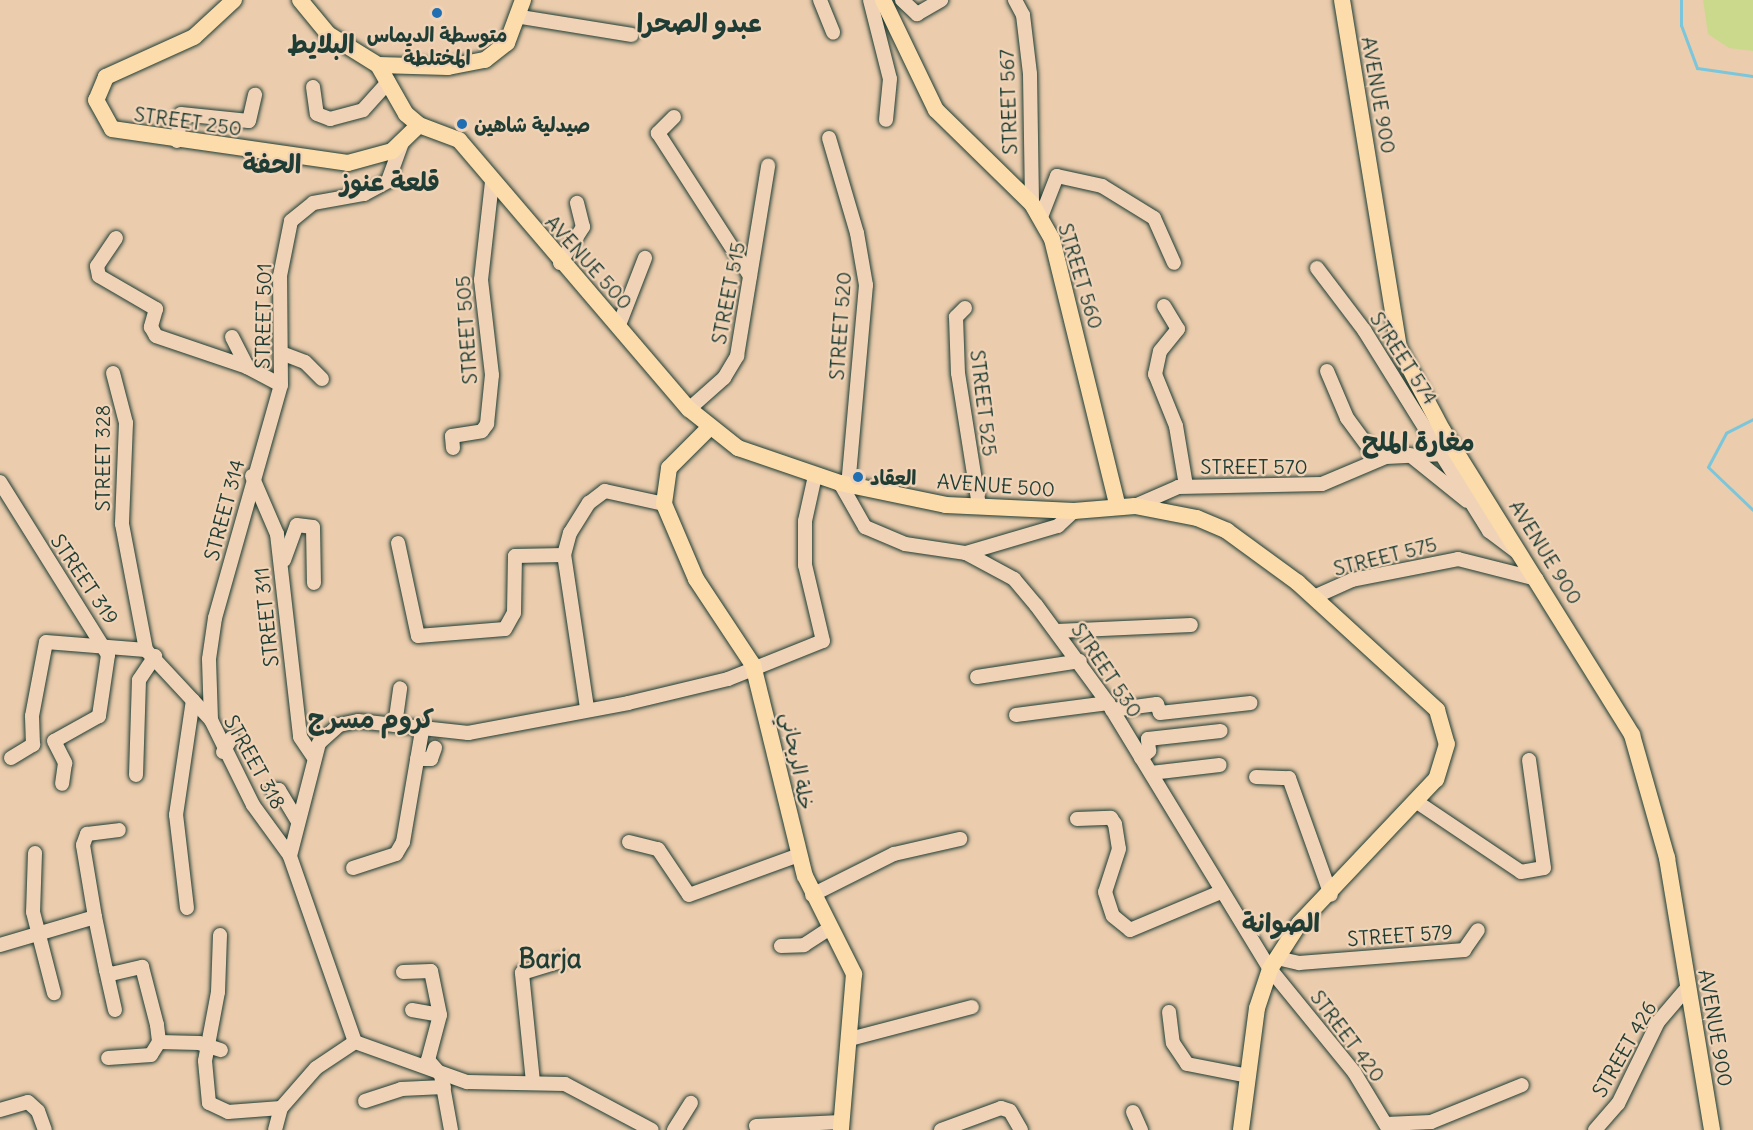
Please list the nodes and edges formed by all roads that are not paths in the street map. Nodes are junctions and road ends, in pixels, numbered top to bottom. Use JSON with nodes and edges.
{"nodes":[{"id":1,"x":234,"y":0,"type":"edge"},
{"id":2,"x":300,"y":0,"type":"edge"},
{"id":3,"x":820,"y":0,"type":"edge"},
{"id":4,"x":870,"y":0,"type":"edge"},
{"id":5,"x":884,"y":0,"type":"edge"},
{"id":6,"x":903,"y":0,"type":"edge"},
{"id":7,"x":941,"y":0,"type":"edge"},
{"id":8,"x":1015,"y":0,"type":"edge"},
{"id":9,"x":1335,"y":0,"type":"edge"},
{"id":10,"x":1342,"y":0,"type":"edge"},
{"id":11,"x":522,"y":8,"type":"edge"},
{"id":12,"x":833,"y":32,"type":"dead end"},
{"id":13,"x":632,"y":35,"type":"dead end"},
{"id":14,"x":378,"y":65,"type":"junction"},
{"id":15,"x":388,"y":82,"type":"junction"},
{"id":16,"x":313,"y":87,"type":"dead end"},
{"id":17,"x":255,"y":95,"type":"dead end"},
{"id":18,"x":674,"y":117,"type":"dead end"},
{"id":19,"x":886,"y":120,"type":"dead end"},
{"id":20,"x":419,"y":125,"type":"junction"},
{"id":21,"x":829,"y":138,"type":"dead end"},
{"id":22,"x":403,"y":140,"type":"junction"},
{"id":23,"x":177,"y":141,"type":"junction"},
{"id":24,"x":768,"y":166,"type":"dead end"},
{"id":25,"x":492,"y":182,"type":"junction"},
{"id":26,"x":577,"y":203,"type":"dead end"},
{"id":27,"x":1037,"y":211,"type":"junction"},
{"id":28,"x":116,"y":238,"type":"dead end"},
{"id":29,"x":645,"y":258,"type":"dead end"},
{"id":30,"x":560,"y":263,"type":"junction"},
{"id":31,"x":1174,"y":263,"type":"dead end"},
{"id":32,"x":1317,"y":268,"type":"dead end"},
{"id":33,"x":750,"y":276,"type":"junction"},
{"id":34,"x":1164,"y":306,"type":"dead end"},
{"id":35,"x":965,"y":308,"type":"dead end"},
{"id":36,"x":619,"y":325,"type":"junction"},
{"id":37,"x":232,"y":336,"type":"dead end"},
{"id":38,"x":284,"y":354,"type":"junction"},
{"id":39,"x":247,"y":367,"type":"junction"},
{"id":40,"x":1327,"y":371,"type":"dead end"},
{"id":41,"x":113,"y":373,"type":"dead end"},
{"id":42,"x":322,"y":379,"type":"dead end"},
{"id":43,"x":281,"y":385,"type":"junction"},
{"id":44,"x":689,"y":409,"type":"junction"},
{"id":45,"x":708,"y":429,"type":"junction"},
{"id":46,"x":1428,"y":430,"type":"junction"},
{"id":47,"x":453,"y":448,"type":"dead end"},
{"id":48,"x":1409,"y":454,"type":"junction"},
{"id":49,"x":1444,"y":454,"type":"junction"},
{"id":50,"x":1378,"y":460,"type":"junction"},
{"id":51,"x":252,"y":476,"type":"junction"},
{"id":52,"x":815,"y":476,"type":"junction"},
{"id":53,"x":0,"y":482,"type":"edge"},
{"id":54,"x":844,"y":484,"type":"junction"},
{"id":55,"x":1186,"y":486,"type":"junction"},
{"id":56,"x":664,"y":504,"type":"junction"},
{"id":57,"x":979,"y":506,"type":"junction"},
{"id":58,"x":1126,"y":507,"type":"junction"},
{"id":59,"x":1074,"y":511,"type":"junction"},
{"id":60,"x":1480,"y":516,"type":"junction"},
{"id":61,"x":398,"y":543,"type":"dead end"},
{"id":62,"x":966,"y":553,"type":"junction"},
{"id":63,"x":1520,"y":554,"type":"junction"},
{"id":64,"x":564,"y":555,"type":"junction"},
{"id":65,"x":282,"y":574,"type":"junction"},
{"id":66,"x":1537,"y":579,"type":"junction"},
{"id":67,"x":314,"y":583,"type":"dead end"},
{"id":68,"x":1314,"y":597,"type":"junction"},
{"id":69,"x":1191,"y":625,"type":"dead end"},
{"id":70,"x":1057,"y":632,"type":"junction"},
{"id":71,"x":105,"y":644,"type":"junction"},
{"id":72,"x":150,"y":653,"type":"junction"},
{"id":73,"x":1080,"y":661,"type":"junction"},
{"id":74,"x":753,"y":665,"type":"junction"},
{"id":75,"x":977,"y":676,"type":"dead end"},
{"id":76,"x":400,"y":688,"type":"dead end"},
{"id":77,"x":193,"y":700,"type":"junction"},
{"id":78,"x":1250,"y":703,"type":"dead end"},
{"id":79,"x":1110,"y":706,"type":"junction"},
{"id":80,"x":587,"y":708,"type":"junction"},
{"id":81,"x":1016,"y":715,"type":"dead end"},
{"id":82,"x":211,"y":720,"type":"junction"},
{"id":83,"x":394,"y":725,"type":"junction"},
{"id":84,"x":422,"y":731,"type":"junction"},
{"id":85,"x":1221,"y":731,"type":"dead end"},
{"id":86,"x":232,"y":736,"type":"dead end"},
{"id":87,"x":435,"y":748,"type":"dead end"},
{"id":88,"x":223,"y":752,"type":"junction"},
{"id":89,"x":313,"y":756,"type":"junction"},
{"id":90,"x":11,"y":758,"type":"dead end"},
{"id":91,"x":1141,"y":758,"type":"junction"},
{"id":92,"x":417,"y":759,"type":"junction"},
{"id":93,"x":1529,"y":760,"type":"dead end"},
{"id":94,"x":1220,"y":765,"type":"dead end"},
{"id":95,"x":1151,"y":773,"type":"junction"},
{"id":96,"x":136,"y":775,"type":"dead end"},
{"id":97,"x":1256,"y":777,"type":"dead end"},
{"id":98,"x":62,"y":784,"type":"dead end"},
{"id":99,"x":273,"y":790,"type":"dead end"},
{"id":100,"x":1417,"y":802,"type":"junction"},
{"id":101,"x":301,"y":810,"type":"junction"},
{"id":102,"x":1077,"y":819,"type":"dead end"},
{"id":103,"x":118,"y":830,"type":"dead end"},
{"id":104,"x":960,"y":839,"type":"dead end"},
{"id":105,"x":629,"y":842,"type":"dead end"},
{"id":106,"x":35,"y":853,"type":"dead end"},
{"id":107,"x":799,"y":855,"type":"junction"},
{"id":108,"x":290,"y":856,"type":"junction"},
{"id":109,"x":353,"y":868,"type":"dead end"},
{"id":110,"x":1221,"y":892,"type":"junction"},
{"id":111,"x":812,"y":895,"type":"junction"},
{"id":112,"x":1331,"y":895,"type":"junction"},
{"id":113,"x":187,"y":909,"type":"dead end"},
{"id":114,"x":95,"y":917,"type":"junction"},
{"id":115,"x":830,"y":929,"type":"junction"},
{"id":116,"x":1478,"y":930,"type":"dead end"},
{"id":117,"x":36,"y":933,"type":"junction"},
{"id":118,"x":220,"y":935,"type":"dead end"},
{"id":119,"x":0,"y":945,"type":"edge"},
{"id":120,"x":781,"y":946,"type":"dead end"},
{"id":121,"x":561,"y":961,"type":"dead end"},
{"id":122,"x":1273,"y":964,"type":"junction"},
{"id":123,"x":106,"y":970,"type":"junction"},
{"id":124,"x":403,"y":972,"type":"dead end"},
{"id":125,"x":1687,"y":988,"type":"junction"},
{"id":126,"x":54,"y":993,"type":"dead end"},
{"id":127,"x":972,"y":1008,"type":"dead end"},
{"id":128,"x":115,"y":1010,"type":"dead end"},
{"id":129,"x":412,"y":1010,"type":"dead end"},
{"id":130,"x":1169,"y":1012,"type":"dead end"},
{"id":131,"x":440,"y":1015,"type":"junction"},
{"id":132,"x":849,"y":1039,"type":"junction"},
{"id":133,"x":159,"y":1042,"type":"junction"},
{"id":134,"x":355,"y":1042,"type":"junction"},
{"id":135,"x":215,"y":1049,"type":"junction"},
{"id":136,"x":108,"y":1058,"type":"dead end"},
{"id":137,"x":1248,"y":1076,"type":"junction"},
{"id":138,"x":442,"y":1081,"type":"junction"},
{"id":139,"x":533,"y":1082,"type":"junction"},
{"id":140,"x":1522,"y":1085,"type":"dead end"},
{"id":141,"x":365,"y":1101,"type":"dead end"},
{"id":142,"x":691,"y":1104,"type":"dead end"},
{"id":143,"x":281,"y":1108,"type":"junction"},
{"id":144,"x":0,"y":1110,"type":"edge"},
{"id":145,"x":1133,"y":1112,"type":"dead end"},
{"id":146,"x":756,"y":1126,"type":"dead end"},
{"id":147,"x":841,"y":1126,"type":"edge"},
{"id":148,"x":1388,"y":1127,"type":"edge"},
{"id":149,"x":45,"y":1130,"type":"edge"},
{"id":150,"x":275,"y":1130,"type":"edge"},
{"id":151,"x":451,"y":1130,"type":"edge"},
{"id":152,"x":652,"y":1130,"type":"edge"},
{"id":153,"x":674,"y":1130,"type":"edge"},
{"id":154,"x":941,"y":1130,"type":"edge"},
{"id":155,"x":1022,"y":1130,"type":"edge"},
{"id":156,"x":1141,"y":1130,"type":"edge"},
{"id":157,"x":1241,"y":1130,"type":"edge"},
{"id":158,"x":1595,"y":1130,"type":"edge"},
{"id":159,"x":1712,"y":1130,"type":"edge"}],
"edges":[{"from":1,"to":23,"type":"main road","name":"STREET 250"},
{"from":2,"to":14,"type":"main road"},
{"from":3,"to":12,"type":"street"},
{"from":4,"to":19,"type":"street"},
{"from":5,"to":27,"type":"main road","name":"STREET 560"},
{"from":6,"to":7,"type":"street"},
{"from":8,"to":27,"type":"street","name":"STREET 567"},
{"from":9,"to":10,"type":"street"},
{"from":10,"to":63,"type":"main road","name":"AVENUE 900"},
{"from":11,"to":13,"type":"street"},
{"from":11,"to":14,"type":"main road"},
{"from":14,"to":15,"type":"main road"},
{"from":15,"to":16,"type":"street"},
{"from":15,"to":20,"type":"main road"},
{"from":17,"to":23,"type":"street"},
{"from":18,"to":33,"type":"street"},
{"from":20,"to":22,"type":"main road","name":"STREET 250"},
{"from":20,"to":25,"type":"main road","name":"AVENUE 500"},
{"from":21,"to":54,"type":"street","name":"STREET 520"},
{"from":22,"to":23,"type":"main road","name":"STREET 250"},
{"from":22,"to":38,"type":"street","name":"STREET 501"},
{"from":24,"to":33,"type":"street","name":"STREET 515"},
{"from":25,"to":30,"type":"main road","name":"AVENUE 500"},
{"from":25,"to":47,"type":"street","name":"STREET 505"},
{"from":26,"to":30,"type":"street"},
{"from":27,"to":31,"type":"street"},
{"from":27,"to":58,"type":"main road","name":"STREET 560"},
{"from":28,"to":39,"type":"street"},
{"from":29,"to":36,"type":"street"},
{"from":30,"to":36,"type":"main road","name":"AVENUE 500"},
{"from":32,"to":46,"type":"street","name":"STREET 574"},
{"from":33,"to":44,"type":"street","name":"STREET 515"},
{"from":34,"to":55,"type":"street"},
{"from":35,"to":57,"type":"street","name":"STREET 525"},
{"from":36,"to":44,"type":"main road","name":"AVENUE 500"},
{"from":37,"to":39,"type":"street"},
{"from":38,"to":42,"type":"street"},
{"from":38,"to":43,"type":"street","name":"STREET 501"},
{"from":39,"to":43,"type":"street"},
{"from":40,"to":50,"type":"street"},
{"from":41,"to":72,"type":"street","name":"STREET 328"},
{"from":43,"to":51,"type":"street","name":"STREET 314"},
{"from":44,"to":45,"type":"main road","name":"AVENUE 500"},
{"from":45,"to":52,"type":"main road","name":"AVENUE 500"},
{"from":45,"to":56,"type":"main road"},
{"from":46,"to":48,"type":"street"},
{"from":46,"to":49,"type":"street","name":"STREET 574"},
{"from":48,"to":49,"type":"street","name":"STREET 570"},
{"from":48,"to":50,"type":"street","name":"STREET 570"},
{"from":48,"to":60,"type":"street"},
{"from":49,"to":60,"type":"street","name":"STREET 574"},
{"from":50,"to":55,"type":"street","name":"STREET 570"},
{"from":51,"to":65,"type":"street","name":"STREET 311"},
{"from":51,"to":82,"type":"street","name":"STREET 314"},
{"from":52,"to":54,"type":"main road","name":"AVENUE 500"},
{"from":52,"to":74,"type":"street"},
{"from":53,"to":71,"type":"street","name":"STREET 319"},
{"from":54,"to":57,"type":"main road","name":"AVENUE 500"},
{"from":54,"to":62,"type":"street","name":"STREET 530"},
{"from":55,"to":58,"type":"street","name":"STREET 570"},
{"from":56,"to":64,"type":"street"},
{"from":56,"to":74,"type":"main road","name":"خلة الريحاني"},
{"from":57,"to":59,"type":"main road","name":"AVENUE 500"},
{"from":58,"to":59,"type":"main road","name":"AVENUE 500"},
{"from":58,"to":68,"type":"main road","name":"AVENUE 500"},
{"from":59,"to":62,"type":"street"},
{"from":60,"to":63,"type":"street","name":"STREET 574"},
{"from":61,"to":64,"type":"street"},
{"from":62,"to":70,"type":"street","name":"STREET 530"},
{"from":63,"to":66,"type":"main road","name":"AVENUE 900"},
{"from":64,"to":80,"type":"street"},
{"from":65,"to":67,"type":"street"},
{"from":65,"to":89,"type":"street","name":"STREET 311"},
{"from":66,"to":68,"type":"street","name":"STREET 575"},
{"from":66,"to":125,"type":"main road","name":"AVENUE 900"},
{"from":68,"to":100,"type":"main road","name":"AVENUE 500"},
{"from":69,"to":70,"type":"street"},
{"from":70,"to":73,"type":"street","name":"STREET 530"},
{"from":71,"to":72,"type":"street"},
{"from":71,"to":90,"type":"street"},
{"from":71,"to":98,"type":"street","name":"STREET 319"},
{"from":72,"to":77,"type":"street","name":"STREET 318"},
{"from":72,"to":96,"type":"street"},
{"from":73,"to":75,"type":"street"},
{"from":73,"to":79,"type":"street","name":"STREET 530"},
{"from":74,"to":80,"type":"street"},
{"from":74,"to":107,"type":"main road","name":"خلة الريحاني"},
{"from":76,"to":83,"type":"street"},
{"from":77,"to":82,"type":"street","name":"STREET 318"},
{"from":77,"to":113,"type":"street"},
{"from":78,"to":79,"type":"street"},
{"from":79,"to":81,"type":"street"},
{"from":79,"to":91,"type":"street","name":"STREET 530"},
{"from":80,"to":84,"type":"street"},
{"from":82,"to":88,"type":"street","name":"STREET 318"},
{"from":83,"to":84,"type":"street"},
{"from":83,"to":89,"type":"street"},
{"from":84,"to":92,"type":"street"},
{"from":85,"to":91,"type":"street"},
{"from":86,"to":88,"type":"street"},
{"from":87,"to":92,"type":"street"},
{"from":88,"to":108,"type":"street","name":"STREET 318"},
{"from":89,"to":101,"type":"street"},
{"from":91,"to":95,"type":"street","name":"STREET 530"},
{"from":92,"to":109,"type":"street"},
{"from":93,"to":100,"type":"street"},
{"from":94,"to":95,"type":"street"},
{"from":95,"to":110,"type":"street","name":"STREET 530"},
{"from":97,"to":112,"type":"street"},
{"from":99,"to":101,"type":"street"},
{"from":100,"to":112,"type":"main road","name":"AVENUE 500"},
{"from":101,"to":108,"type":"street"},
{"from":102,"to":110,"type":"street"},
{"from":103,"to":114,"type":"street"},
{"from":104,"to":111,"type":"street"},
{"from":105,"to":107,"type":"street"},
{"from":106,"to":117,"type":"street"},
{"from":107,"to":111,"type":"main road","name":"خلة الريحاني"},
{"from":108,"to":134,"type":"street","name":"STREET 318"},
{"from":110,"to":122,"type":"street","name":"STREET 530"},
{"from":111,"to":115,"type":"main road","name":"خلة الريحاني"},
{"from":112,"to":122,"type":"main road","name":"AVENUE 500"},
{"from":114,"to":117,"type":"street"},
{"from":114,"to":123,"type":"street"},
{"from":115,"to":120,"type":"street"},
{"from":115,"to":132,"type":"main road","name":"خلة الريحاني"},
{"from":116,"to":122,"type":"street","name":"STREET 579"},
{"from":117,"to":119,"type":"street"},
{"from":117,"to":126,"type":"street"},
{"from":118,"to":135,"type":"street"},
{"from":121,"to":139,"type":"street"},
{"from":122,"to":137,"type":"main road","name":"AVENUE 500"},
{"from":122,"to":148,"type":"street","name":"STREET 420"},
{"from":123,"to":128,"type":"street"},
{"from":123,"to":133,"type":"street"},
{"from":124,"to":131,"type":"street"},
{"from":125,"to":158,"type":"street","name":"STREET 426"},
{"from":125,"to":159,"type":"main road","name":"AVENUE 900"},
{"from":127,"to":132,"type":"street"},
{"from":129,"to":131,"type":"street"},
{"from":130,"to":137,"type":"street"},
{"from":131,"to":138,"type":"street"},
{"from":132,"to":147,"type":"main road","name":"خلة الريحاني"},
{"from":133,"to":135,"type":"street"},
{"from":133,"to":136,"type":"street"},
{"from":134,"to":138,"type":"street"},
{"from":134,"to":143,"type":"street"},
{"from":135,"to":143,"type":"street"},
{"from":137,"to":157,"type":"main road","name":"AVENUE 500"},
{"from":138,"to":139,"type":"street"},
{"from":138,"to":141,"type":"street"},
{"from":138,"to":151,"type":"street"},
{"from":139,"to":152,"type":"street"},
{"from":140,"to":148,"type":"street"},
{"from":142,"to":153,"type":"street"},
{"from":143,"to":150,"type":"street"},
{"from":144,"to":149,"type":"street"},
{"from":145,"to":156,"type":"street"},
{"from":146,"to":147,"type":"street"},
{"from":154,"to":155,"type":"street"}]}
